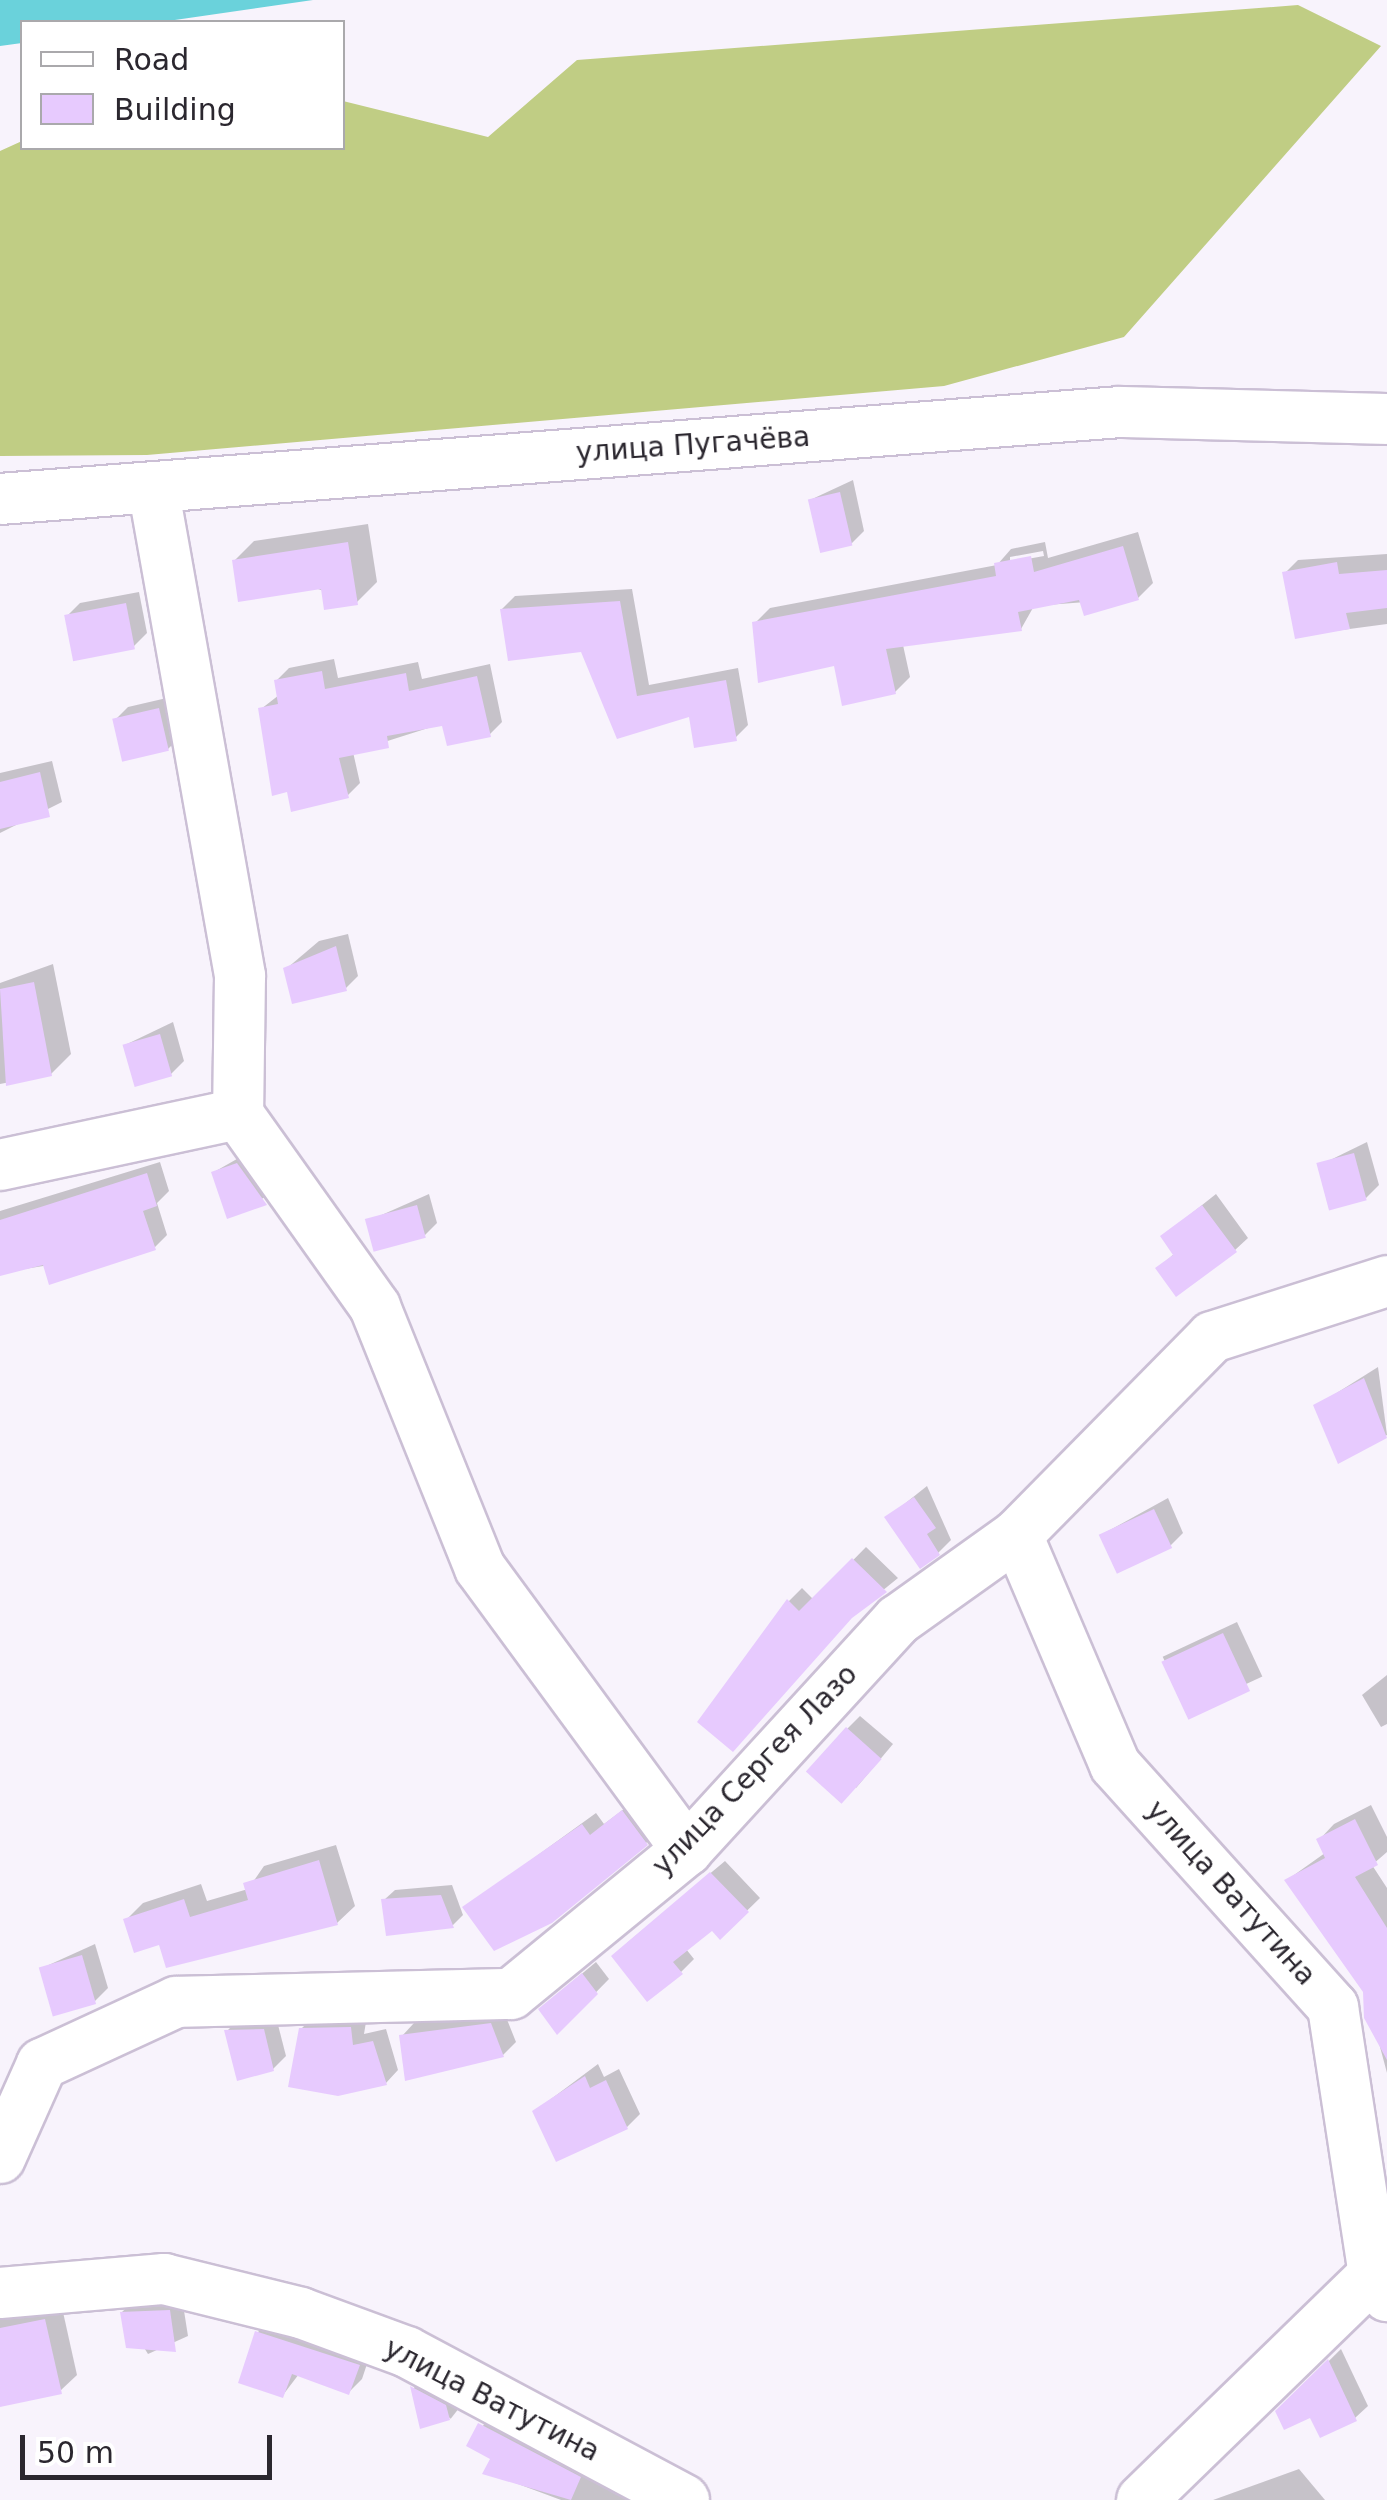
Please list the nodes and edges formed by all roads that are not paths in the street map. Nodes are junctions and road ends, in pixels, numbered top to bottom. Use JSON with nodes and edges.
{"nodes":[{"id":1,"x":1387,"y":420,"type":"edge"},
{"id":2,"x":153,"y":487,"type":"junction"},
{"id":3,"x":0,"y":499,"type":"edge"},
{"id":4,"x":238,"y":1114,"type":"junction"},
{"id":5,"x":0,"y":1165,"type":"edge"},
{"id":6,"x":1387,"y":1282,"type":"edge"},
{"id":7,"x":1016,"y":1536,"type":"junction"},
{"id":8,"x":687,"y":1850,"type":"junction"},
{"id":9,"x":21,"y":2066,"type":"edge"},
{"id":10,"x":0,"y":2158,"type":"edge"},
{"id":11,"x":1381,"y":2285,"type":"edge"},
{"id":12,"x":0,"y":2293,"type":"edge"},
{"id":13,"x":684,"y":2500,"type":"edge"},
{"id":14,"x":1142,"y":2500,"type":"edge"}],
"edges":[{"from":1,"to":2,"type":"street","name":"улица Пугачёва"},
{"from":2,"to":3,"type":"street","name":"улица Пугачёва"},
{"from":2,"to":4,"type":"street"},
{"from":4,"to":5,"type":"street"},
{"from":4,"to":8,"type":"street"},
{"from":6,"to":7,"type":"street","name":"улица Сергея Лазо"},
{"from":7,"to":8,"type":"street","name":"улица Сергея Лазо"},
{"from":7,"to":11,"type":"street","name":"улица Ватутина"},
{"from":8,"to":9,"type":"street","name":"улица Сергея Лазо"},
{"from":9,"to":10,"type":"street","name":"улица Сергея Лазо"},
{"from":11,"to":14,"type":"street","name":"улица Ватутина"},
{"from":12,"to":13,"type":"street","name":"улица Ватутина"}]}
